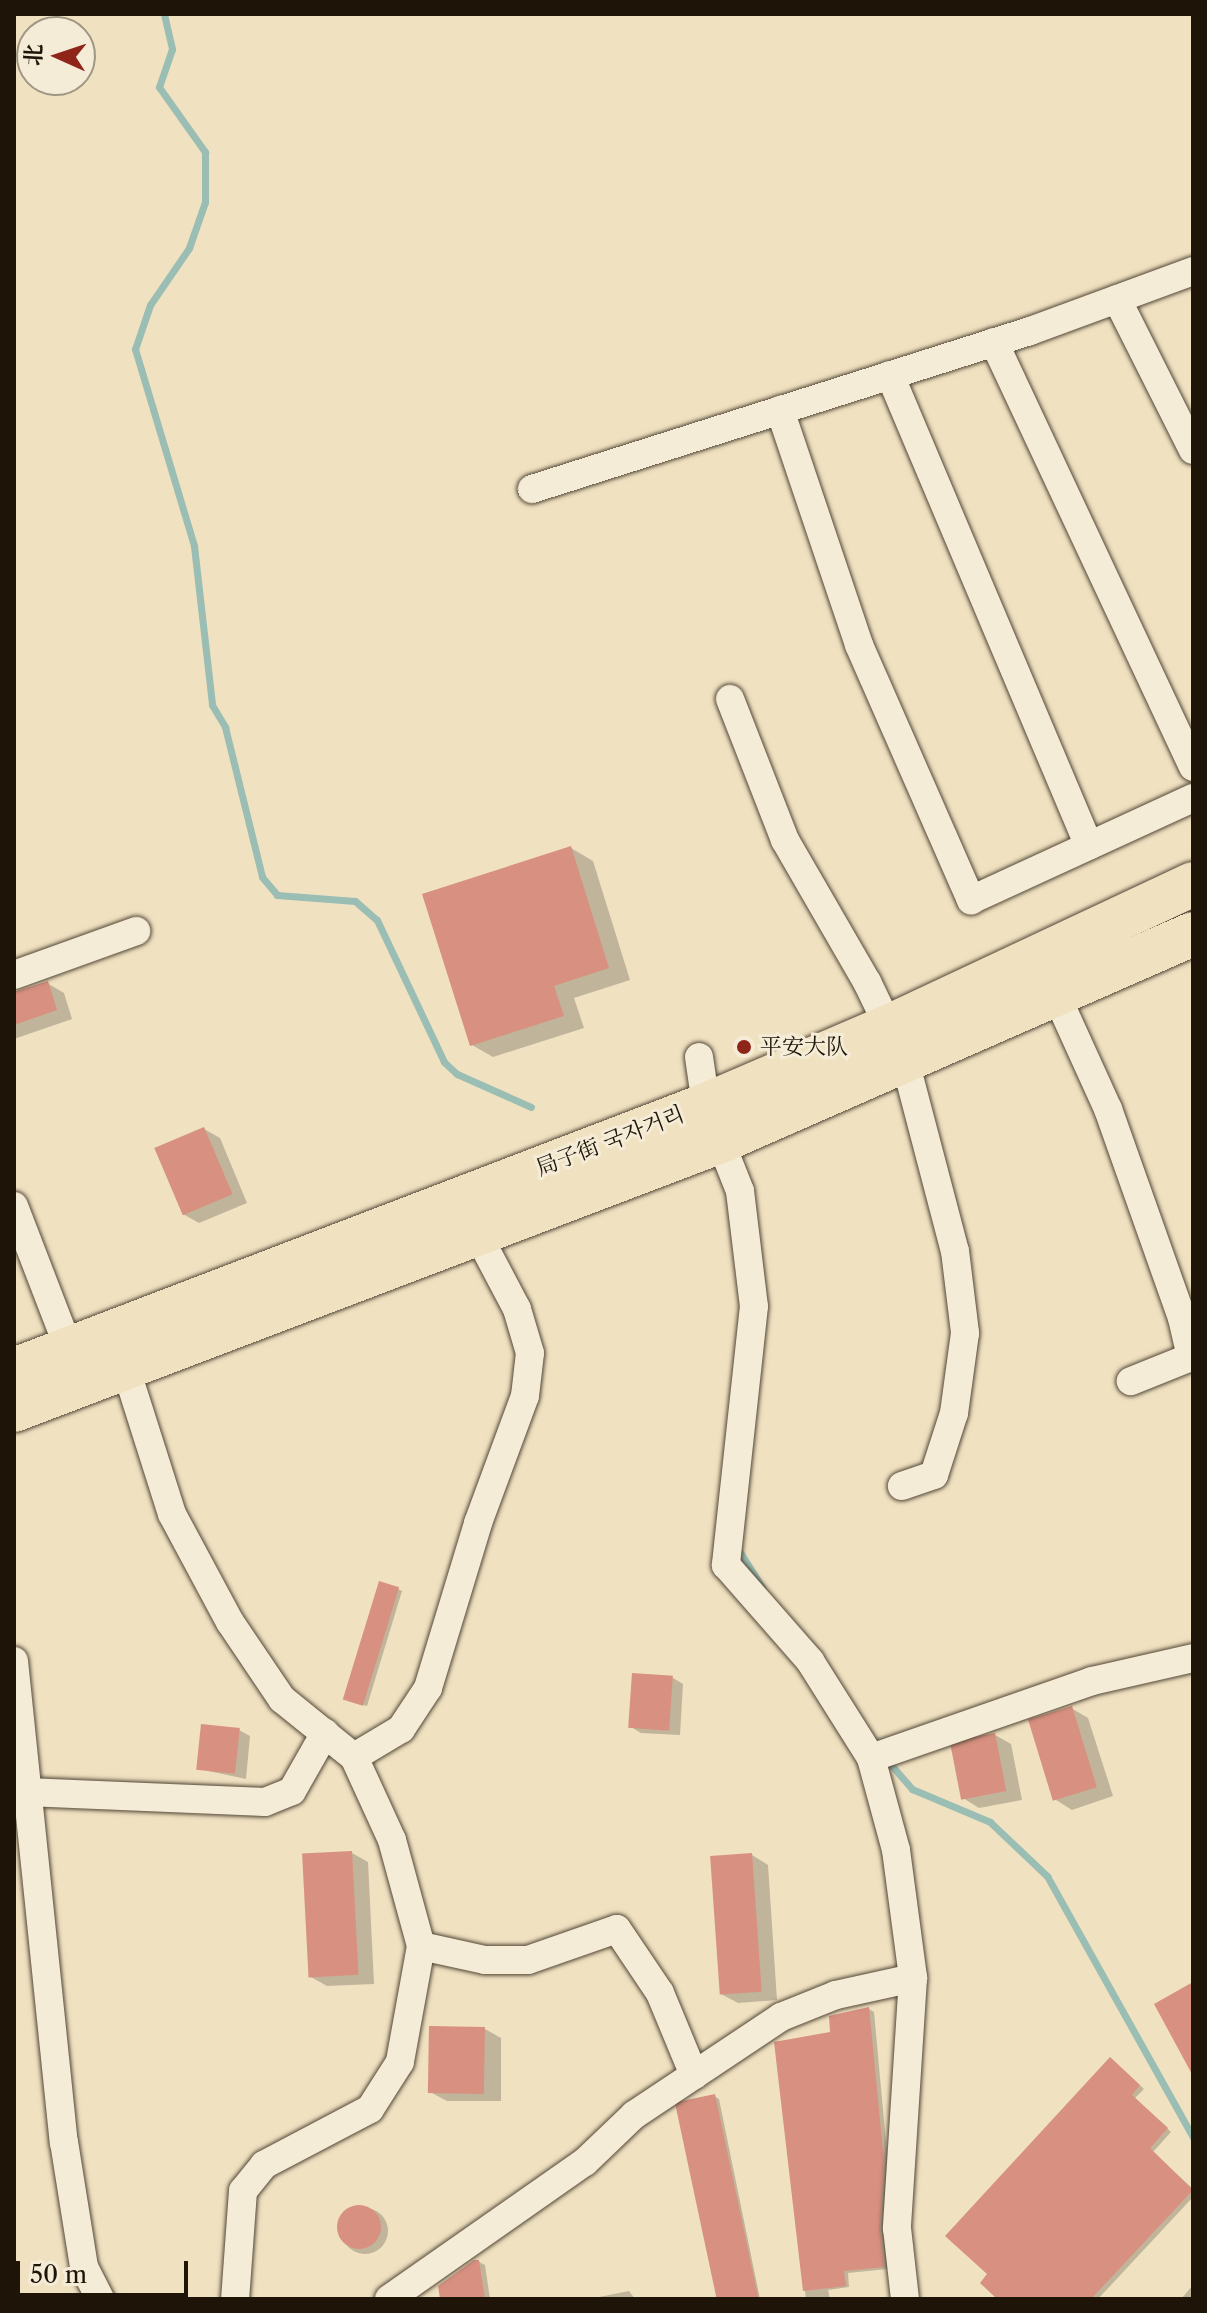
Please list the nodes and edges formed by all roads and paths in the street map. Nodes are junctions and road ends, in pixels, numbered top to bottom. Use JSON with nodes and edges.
{"nodes":[{"id":1,"x":1193,"y":271,"type":"edge"},
{"id":2,"x":1117,"y":299,"type":"junction"},
{"id":3,"x":994,"y":342,"type":"junction"},
{"id":4,"x":890,"y":375,"type":"junction"},
{"id":5,"x":780,"y":410,"type":"junction"},
{"id":6,"x":1193,"y":450,"type":"edge"},
{"id":7,"x":532,"y":489,"type":"dead end"},
{"id":8,"x":730,"y":699,"type":"dead end"},
{"id":9,"x":1193,"y":767,"type":"edge"},
{"id":10,"x":1193,"y":798,"type":"edge"},
{"id":11,"x":1089,"y":846,"type":"junction"},
{"id":12,"x":1193,"y":884,"type":"edge"},
{"id":13,"x":136,"y":931,"type":"dead end"},
{"id":14,"x":1193,"y":934,"type":"edge"},
{"id":15,"x":14,"y":975,"type":"edge"},
{"id":16,"x":1047,"y":975,"type":"junction"},
{"id":17,"x":896,"y":1044,"type":"junction"},
{"id":18,"x":699,"y":1057,"type":"dead end"},
{"id":19,"x":713,"y":1123,"type":"junction"},
{"id":20,"x":14,"y":1206,"type":"edge"},
{"id":21,"x":479,"y":1237,"type":"junction"},
{"id":22,"x":68,"y":1347,"type":"junction"},
{"id":23,"x":126,"y":1369,"type":"junction"},
{"id":24,"x":14,"y":1370,"type":"edge"},
{"id":25,"x":1131,"y":1381,"type":"dead end"},
{"id":26,"x":14,"y":1410,"type":"edge"},
{"id":27,"x":902,"y":1486,"type":"dead end"},
{"id":28,"x":1193,"y":1658,"type":"edge"},
{"id":29,"x":14,"y":1661,"type":"edge"},
{"id":30,"x":325,"y":1733,"type":"junction"},
{"id":31,"x":880,"y":1753,"type":"junction"},
{"id":32,"x":354,"y":1757,"type":"junction"},
{"id":33,"x":26,"y":1792,"type":"junction"},
{"id":34,"x":421,"y":1946,"type":"junction"},
{"id":35,"x":913,"y":1978,"type":"junction"},
{"id":36,"x":694,"y":2075,"type":"junction"},
{"id":37,"x":100,"y":2299,"type":"edge"},
{"id":38,"x":235,"y":2299,"type":"edge"},
{"id":39,"x":389,"y":2299,"type":"edge"},
{"id":40,"x":905,"y":2299,"type":"edge"}],
"edges":[{"from":1,"to":2,"type":"street"},
{"from":2,"to":3,"type":"street"},
{"from":2,"to":6,"type":"street"},
{"from":3,"to":4,"type":"street"},
{"from":3,"to":9,"type":"street"},
{"from":4,"to":5,"type":"street"},
{"from":4,"to":11,"type":"street"},
{"from":5,"to":7,"type":"street"},
{"from":5,"to":11,"type":"street"},
{"from":8,"to":17,"type":"street"},
{"from":10,"to":11,"type":"street"},
{"from":12,"to":16,"type":"main road","name":"局子街 국자거리"},
{"from":13,"to":15,"type":"street"},
{"from":14,"to":16,"type":"main road","name":"局子街 국자거리"},
{"from":16,"to":17,"type":"main road","name":"局子街 국자거리"},
{"from":16,"to":25,"type":"street"},
{"from":17,"to":19,"type":"main road","name":"局子街 국자거리"},
{"from":17,"to":27,"type":"street"},
{"from":18,"to":19,"type":"street"},
{"from":19,"to":21,"type":"main road","name":"局子街 국자거리"},
{"from":19,"to":22,"type":"main road","name":"局子街 국자거리"},
{"from":19,"to":31,"type":"street"},
{"from":20,"to":22,"type":"street"},
{"from":21,"to":23,"type":"main road","name":"局子街 국자거리"},
{"from":21,"to":32,"type":"street"},
{"from":22,"to":24,"type":"main road","name":"局子街 국자거리"},
{"from":23,"to":26,"type":"main road","name":"局子街 국자거리"},
{"from":23,"to":30,"type":"street"},
{"from":28,"to":31,"type":"street"},
{"from":29,"to":33,"type":"street"},
{"from":30,"to":32,"type":"street"},
{"from":30,"to":33,"type":"street"},
{"from":31,"to":35,"type":"street"},
{"from":32,"to":34,"type":"street"},
{"from":33,"to":37,"type":"street"},
{"from":34,"to":36,"type":"street"},
{"from":34,"to":38,"type":"street"},
{"from":35,"to":36,"type":"street"},
{"from":35,"to":40,"type":"street"},
{"from":36,"to":39,"type":"street"}]}
